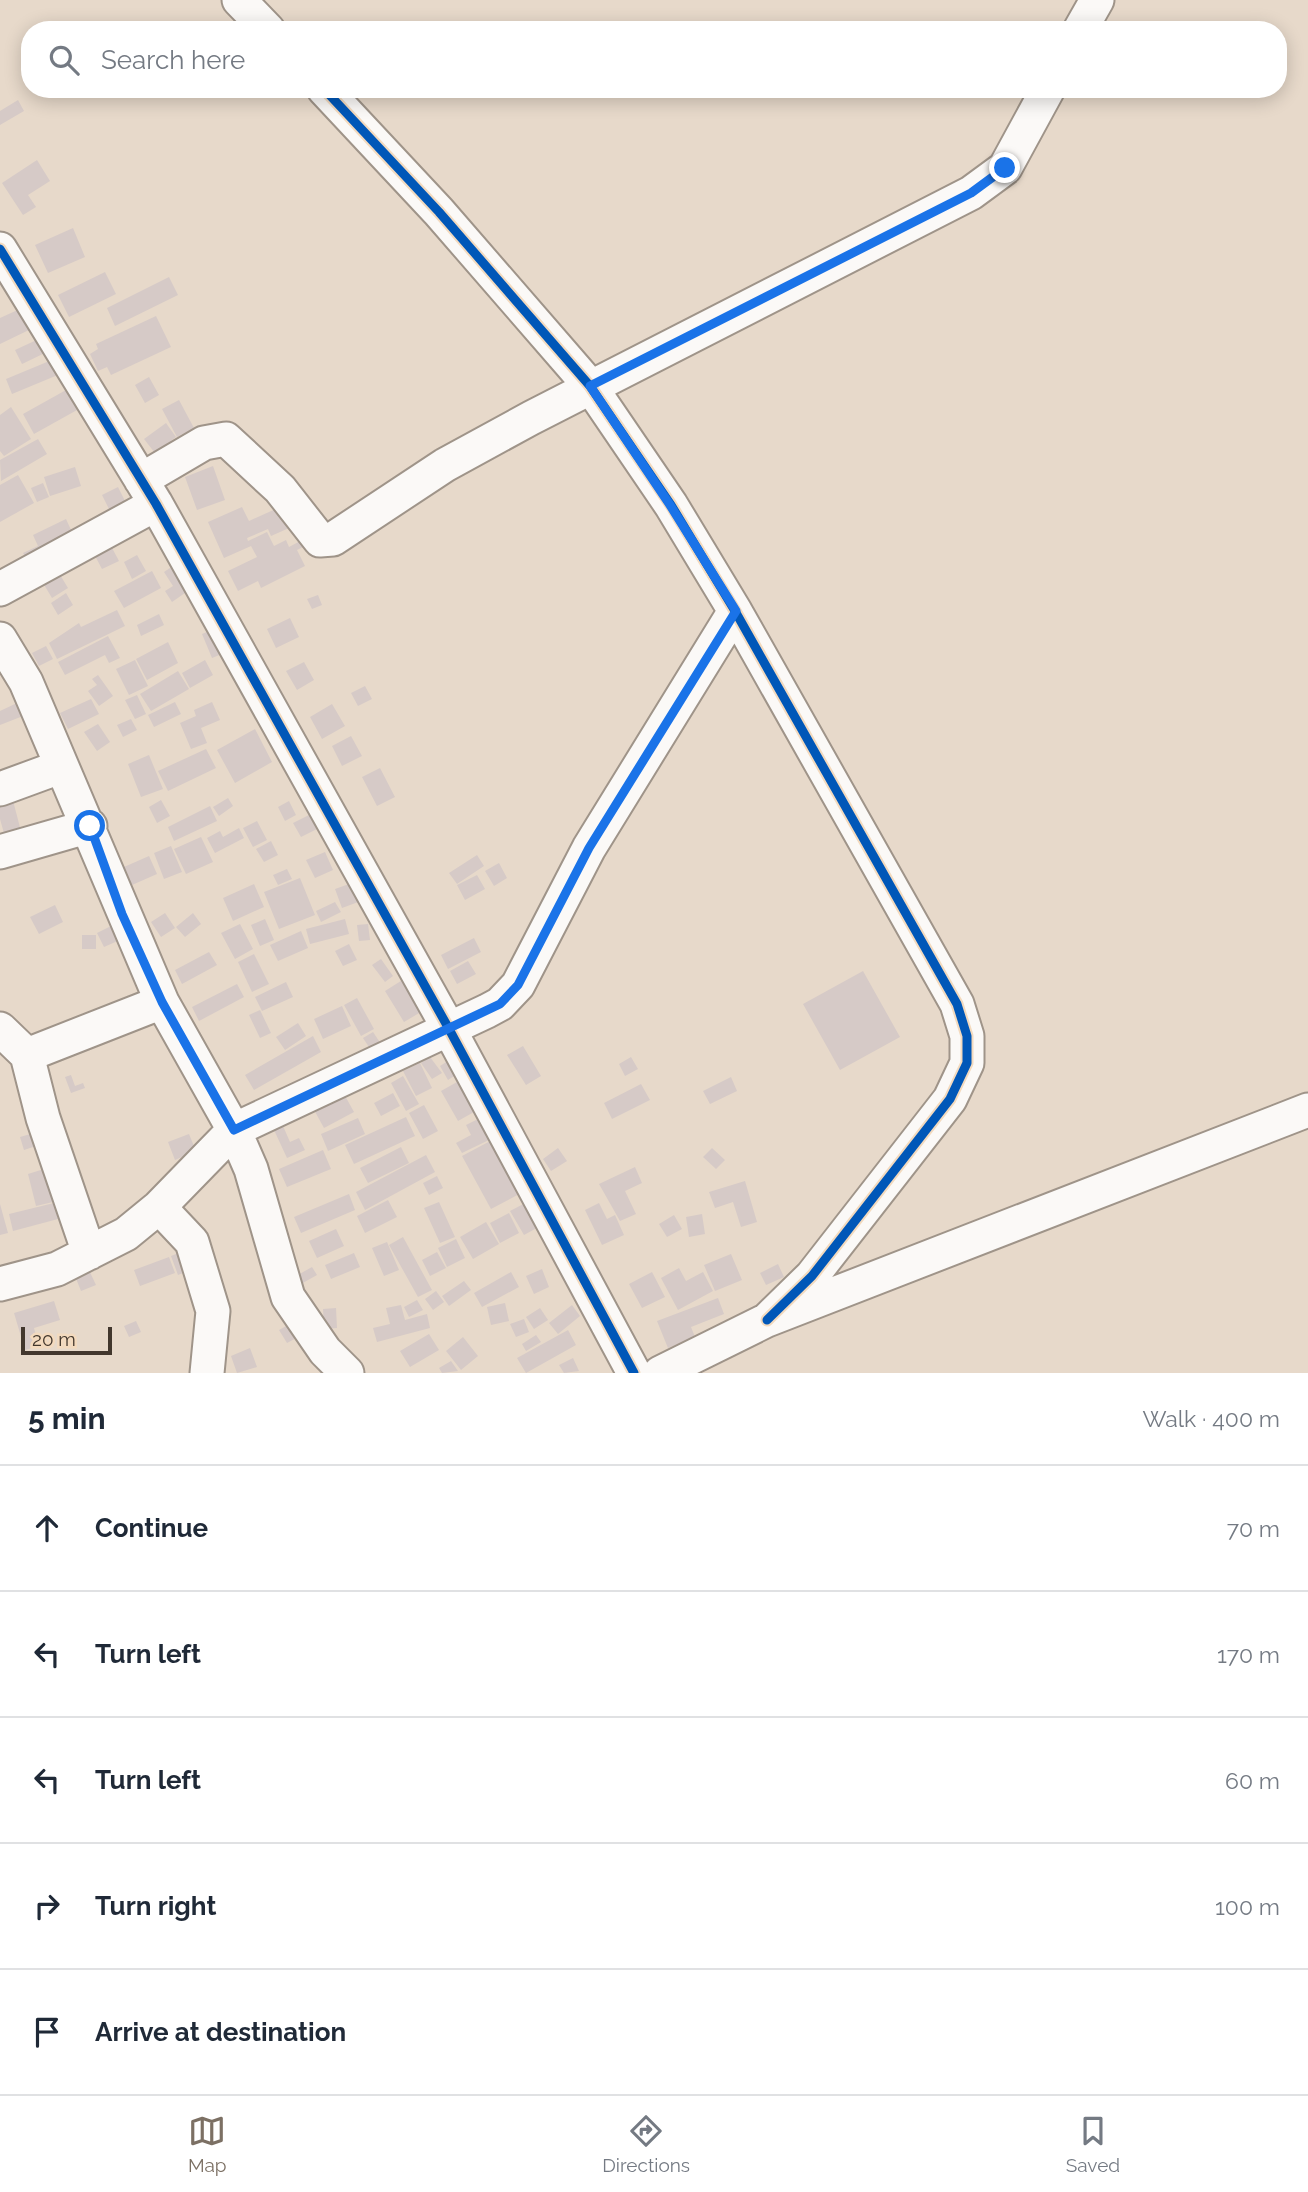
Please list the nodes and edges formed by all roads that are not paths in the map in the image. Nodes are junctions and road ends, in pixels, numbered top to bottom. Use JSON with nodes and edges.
{"nodes":[{"id":1,"x":239,"y":0,"type":"edge"},
{"id":2,"x":1097,"y":0,"type":"edge"},
{"id":3,"x":259,"y":21,"type":"edge"},
{"id":4,"x":1085,"y":21,"type":"edge"},
{"id":5,"x":332,"y":98,"type":"edge"},
{"id":6,"x":1043,"y":98,"type":"edge"},
{"id":7,"x":0,"y":249,"type":"edge"},
{"id":8,"x":590,"y":386,"type":"junction"},
{"id":9,"x":149,"y":492,"type":"junction"},
{"id":10,"x":0,"y":589,"type":"edge"},
{"id":11,"x":736,"y":611,"type":"junction"},
{"id":12,"x":0,"y":639,"type":"edge"},
{"id":13,"x":60,"y":767,"type":"junction"},
{"id":14,"x":0,"y":789,"type":"edge"},
{"id":15,"x":90,"y":826,"type":"junction"},
{"id":16,"x":0,"y":852,"type":"edge"},
{"id":17,"x":162,"y":1002,"type":"junction"},
{"id":18,"x":0,"y":1029,"type":"edge"},
{"id":19,"x":449,"y":1029,"type":"junction"},
{"id":20,"x":27,"y":1055,"type":"junction"},
{"id":21,"x":1308,"y":1110,"type":"edge"},
{"id":22,"x":234,"y":1130,"type":"junction"},
{"id":23,"x":159,"y":1207,"type":"junction"},
{"id":24,"x":89,"y":1254,"type":"junction"},
{"id":25,"x":0,"y":1283,"type":"edge"},
{"id":26,"x":768,"y":1321,"type":"junction"},
{"id":27,"x":207,"y":1373,"type":"edge"},
{"id":28,"x":346,"y":1373,"type":"edge"},
{"id":29,"x":634,"y":1373,"type":"edge"},
{"id":30,"x":660,"y":1373,"type":"edge"}],
"edges":[{"from":1,"to":3,"type":"street"},
{"from":2,"to":4,"type":"street"},
{"from":5,"to":8,"type":"street"},
{"from":6,"to":8,"type":"street"},
{"from":7,"to":9,"type":"street"},
{"from":8,"to":9,"type":"street"},
{"from":8,"to":11,"type":"street"},
{"from":9,"to":10,"type":"street"},
{"from":9,"to":19,"type":"street"},
{"from":11,"to":19,"type":"street"},
{"from":11,"to":26,"type":"street"},
{"from":12,"to":13,"type":"street"},
{"from":13,"to":14,"type":"street"},
{"from":13,"to":15,"type":"street"},
{"from":15,"to":16,"type":"street"},
{"from":15,"to":17,"type":"street"},
{"from":17,"to":20,"type":"street"},
{"from":17,"to":22,"type":"street"},
{"from":18,"to":20,"type":"street"},
{"from":19,"to":22,"type":"street"},
{"from":19,"to":29,"type":"street"},
{"from":20,"to":24,"type":"street"},
{"from":21,"to":26,"type":"street"},
{"from":22,"to":23,"type":"street"},
{"from":22,"to":28,"type":"street"},
{"from":23,"to":24,"type":"street"},
{"from":23,"to":27,"type":"street"},
{"from":24,"to":25,"type":"street"},
{"from":26,"to":30,"type":"street"}]}
